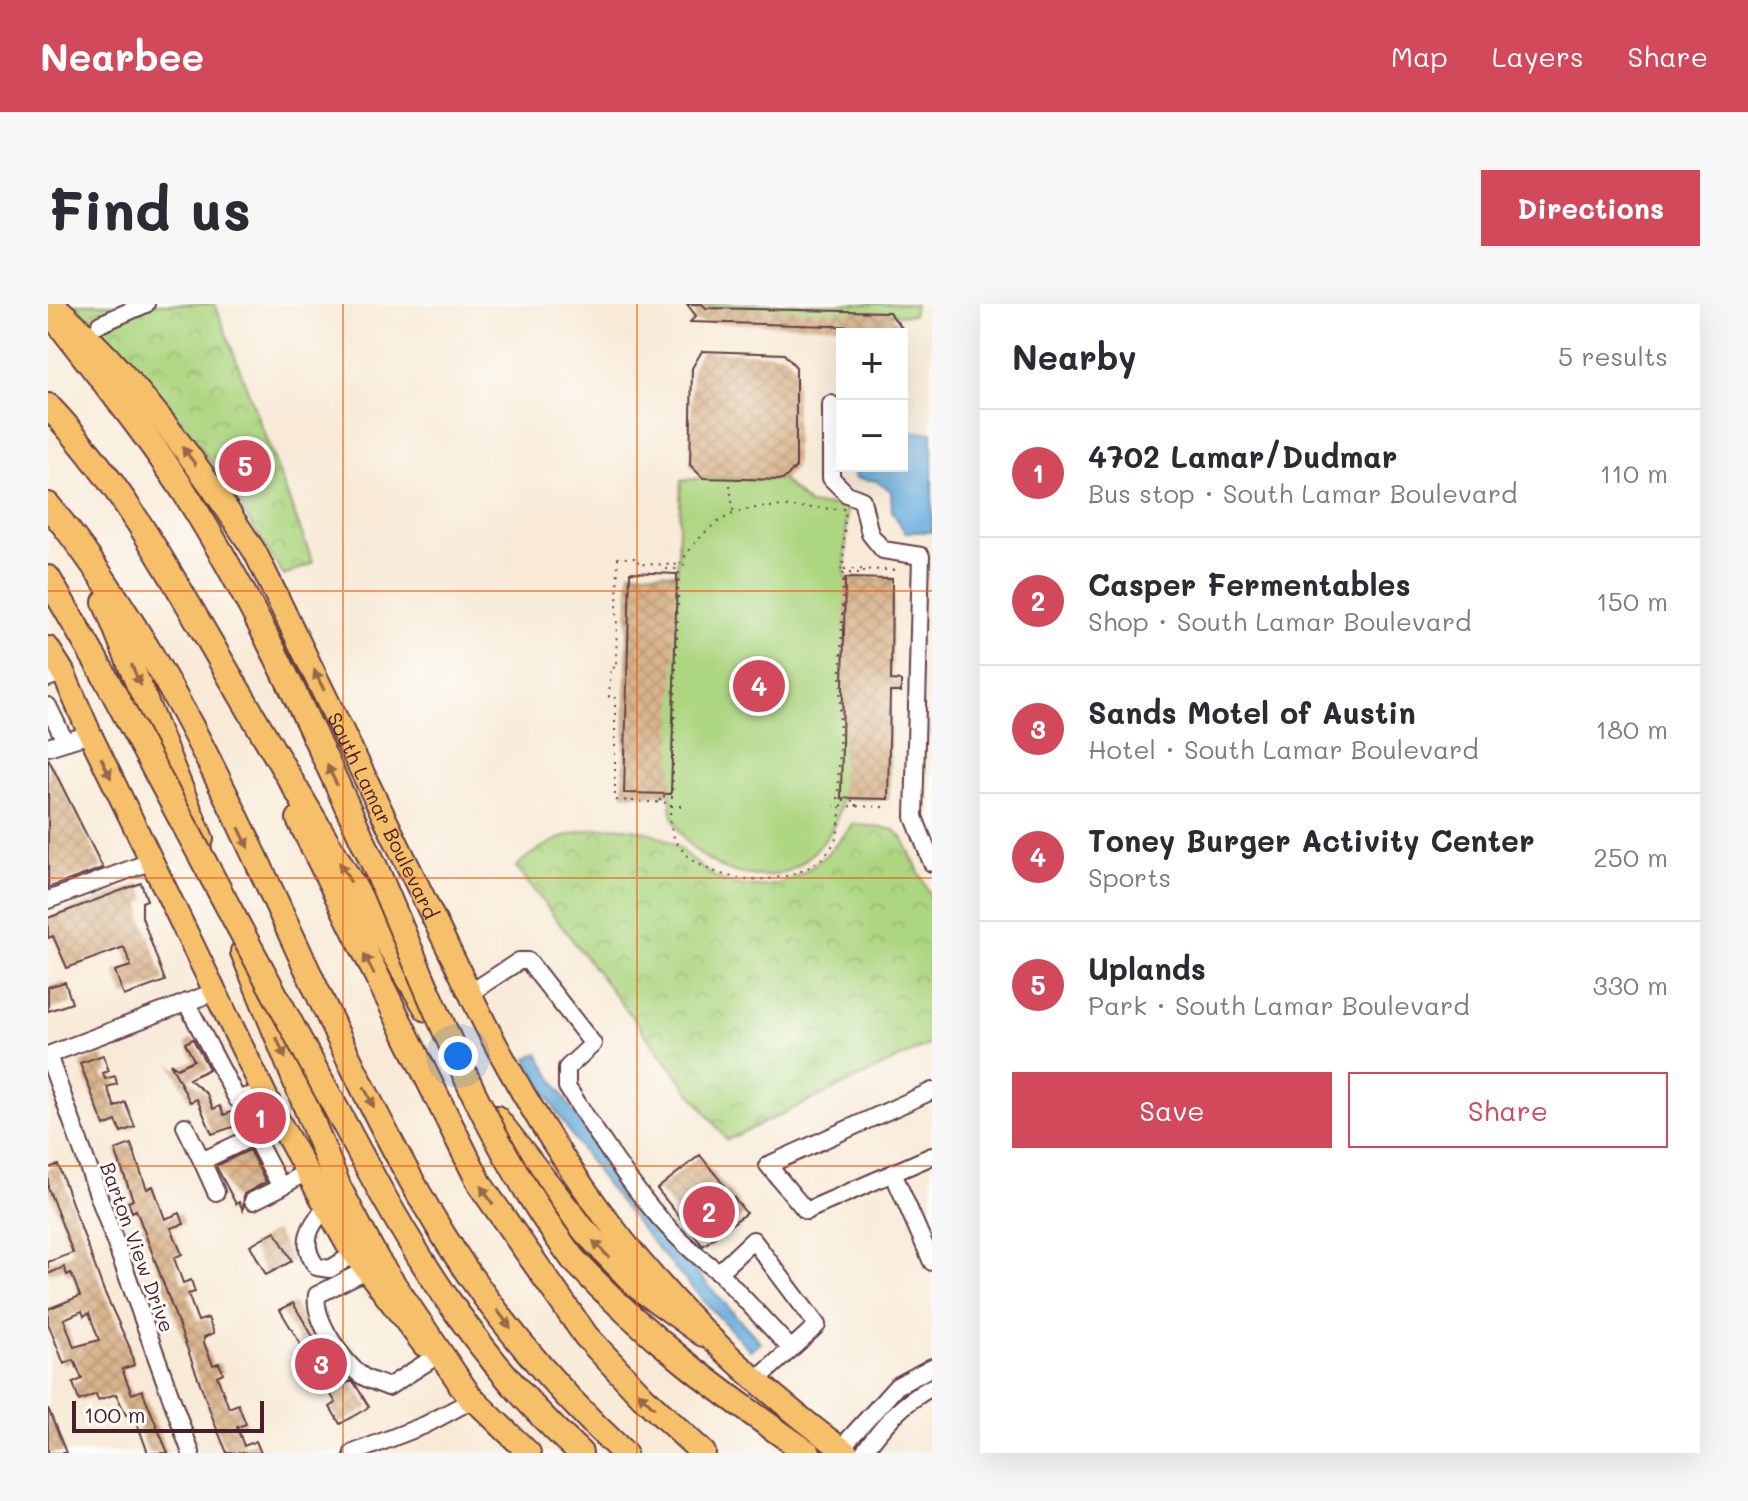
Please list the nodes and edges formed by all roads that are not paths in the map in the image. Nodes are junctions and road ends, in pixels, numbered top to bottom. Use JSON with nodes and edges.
{"nodes":[{"id":1,"x":53,"y":304,"type":"edge"},
{"id":2,"x":146,"y":304,"type":"edge"},
{"id":3,"x":48,"y":309,"type":"edge"},
{"id":4,"x":100,"y":324,"type":"dead end"},
{"id":5,"x":831,"y":404,"type":"dead end"},
{"id":6,"x":48,"y":406,"type":"edge"},
{"id":7,"x":48,"y":505,"type":"edge"},
{"id":8,"x":86,"y":551,"type":"junction"},
{"id":9,"x":48,"y":578,"type":"edge"},
{"id":10,"x":48,"y":648,"type":"edge"},
{"id":11,"x":56,"y":675,"type":"edge"},
{"id":12,"x":242,"y":698,"type":"junction"},
{"id":13,"x":48,"y":706,"type":"edge"},
{"id":14,"x":90,"y":734,"type":"junction"},
{"id":15,"x":65,"y":741,"type":"junction"},
{"id":16,"x":48,"y":747,"type":"edge"},
{"id":17,"x":932,"y":810,"type":"edge"},
{"id":18,"x":914,"y":817,"type":"junction"},
{"id":19,"x":152,"y":861,"type":"junction"},
{"id":20,"x":932,"y":863,"type":"edge"},
{"id":21,"x":48,"y":900,"type":"edge"},
{"id":22,"x":217,"y":991,"type":"junction"},
{"id":23,"x":470,"y":993,"type":"junction"},
{"id":24,"x":186,"y":1002,"type":"junction"},
{"id":25,"x":243,"y":1047,"type":"junction"},
{"id":26,"x":48,"y":1055,"type":"edge"},
{"id":27,"x":216,"y":1059,"type":"junction"},
{"id":28,"x":932,"y":1091,"type":"edge"},
{"id":29,"x":265,"y":1092,"type":"junction"},
{"id":30,"x":280,"y":1122,"type":"junction"},
{"id":31,"x":185,"y":1126,"type":"dead end"},
{"id":32,"x":254,"y":1136,"type":"junction"},
{"id":33,"x":932,"y":1156,"type":"edge"},
{"id":34,"x":202,"y":1161,"type":"junction"},
{"id":35,"x":307,"y":1171,"type":"junction"},
{"id":36,"x":893,"y":1173,"type":"junction"},
{"id":37,"x":281,"y":1187,"type":"junction"},
{"id":38,"x":216,"y":1192,"type":"dead end"},
{"id":39,"x":253,"y":1201,"type":"dead end"},
{"id":40,"x":327,"y":1208,"type":"junction"},
{"id":41,"x":360,"y":1262,"type":"junction"},
{"id":42,"x":932,"y":1262,"type":"edge"},
{"id":43,"x":719,"y":1272,"type":"junction"},
{"id":44,"x":703,"y":1334,"type":"junction"},
{"id":45,"x":791,"y":1349,"type":"junction"},
{"id":46,"x":435,"y":1357,"type":"junction"},
{"id":47,"x":932,"y":1367,"type":"edge"},
{"id":48,"x":756,"y":1381,"type":"junction"},
{"id":49,"x":932,"y":1387,"type":"edge"},
{"id":50,"x":472,"y":1400,"type":"junction"},
{"id":51,"x":850,"y":1451,"type":"edge"},
{"id":52,"x":191,"y":1453,"type":"edge"},
{"id":53,"x":353,"y":1453,"type":"edge"},
{"id":54,"x":529,"y":1453,"type":"edge"},
{"id":55,"x":580,"y":1453,"type":"edge"},
{"id":56,"x":624,"y":1453,"type":"edge"},
{"id":57,"x":703,"y":1453,"type":"edge"},
{"id":58,"x":808,"y":1453,"type":"edge"}],
"edges":[{"from":23,"to":1,"type":"main road","name":"South Lamar Boulevard","one_way":true},
{"from":2,"to":4,"type":"street"},
{"from":58,"to":3,"type":"highway","one_way":true,"bridge":true},
{"from":5,"to":18,"type":"street"},
{"from":6,"to":12,"type":"highway"},
{"from":7,"to":8,"type":"highway"},
{"from":8,"to":50,"type":"highway","one_way":true},
{"from":8,"to":56,"type":"highway","one_way":true},
{"from":9,"to":55,"type":"highway","bridge":true},
{"from":10,"to":11,"type":"main road"},
{"from":11,"to":14,"type":"main road"},
{"from":44,"to":12,"type":"highway","one_way":true},
{"from":57,"to":12,"type":"highway","one_way":true},
{"from":13,"to":15,"type":"street"},
{"from":14,"to":15,"type":"street"},
{"from":14,"to":19,"type":"main road","one_way":true},
{"from":15,"to":16,"type":"street"},
{"from":17,"to":18,"type":"street"},
{"from":18,"to":20,"type":"street"},
{"from":19,"to":21,"type":"street"},
{"from":19,"to":22,"type":"main road"},
{"from":22,"to":24,"type":"street"},
{"from":22,"to":25,"type":"main road"},
{"from":23,"to":43,"type":"street"},
{"from":23,"to":44,"type":"main road","name":"South Lamar Boulevard"},
{"from":24,"to":26,"type":"street"},
{"from":24,"to":27,"type":"street"},
{"from":25,"to":27,"type":"street"},
{"from":25,"to":29,"type":"main road"},
{"from":26,"to":52,"type":"street","name":"Barton View Drive"},
{"from":27,"to":29,"type":"street"},
{"from":28,"to":36,"type":"street"},
{"from":29,"to":30,"type":"main road"},
{"from":30,"to":32,"type":"street"},
{"from":30,"to":35,"type":"main road"},
{"from":31,"to":34,"type":"street"},
{"from":32,"to":34,"type":"street"},
{"from":32,"to":37,"type":"street"},
{"from":33,"to":36,"type":"street"},
{"from":34,"to":38,"type":"street"},
{"from":35,"to":37,"type":"street"},
{"from":35,"to":40,"type":"main road"},
{"from":36,"to":42,"type":"street"},
{"from":37,"to":39,"type":"street"},
{"from":40,"to":41,"type":"main road"},
{"from":40,"to":41,"type":"street"},
{"from":41,"to":46,"type":"main road"},
{"from":41,"to":46,"type":"street"},
{"from":43,"to":45,"type":"street"},
{"from":43,"to":45,"type":"street"},
{"from":44,"to":48,"type":"main road","name":"South Lamar Boulevard"},
{"from":45,"to":48,"type":"street"},
{"from":46,"to":50,"type":"main road"},
{"from":47,"to":51,"type":"street"},
{"from":48,"to":51,"type":"main road","name":"South Lamar Boulevard"},
{"from":49,"to":51,"type":"street"},
{"from":50,"to":53,"type":"street"},
{"from":50,"to":54,"type":"main road"}]}
